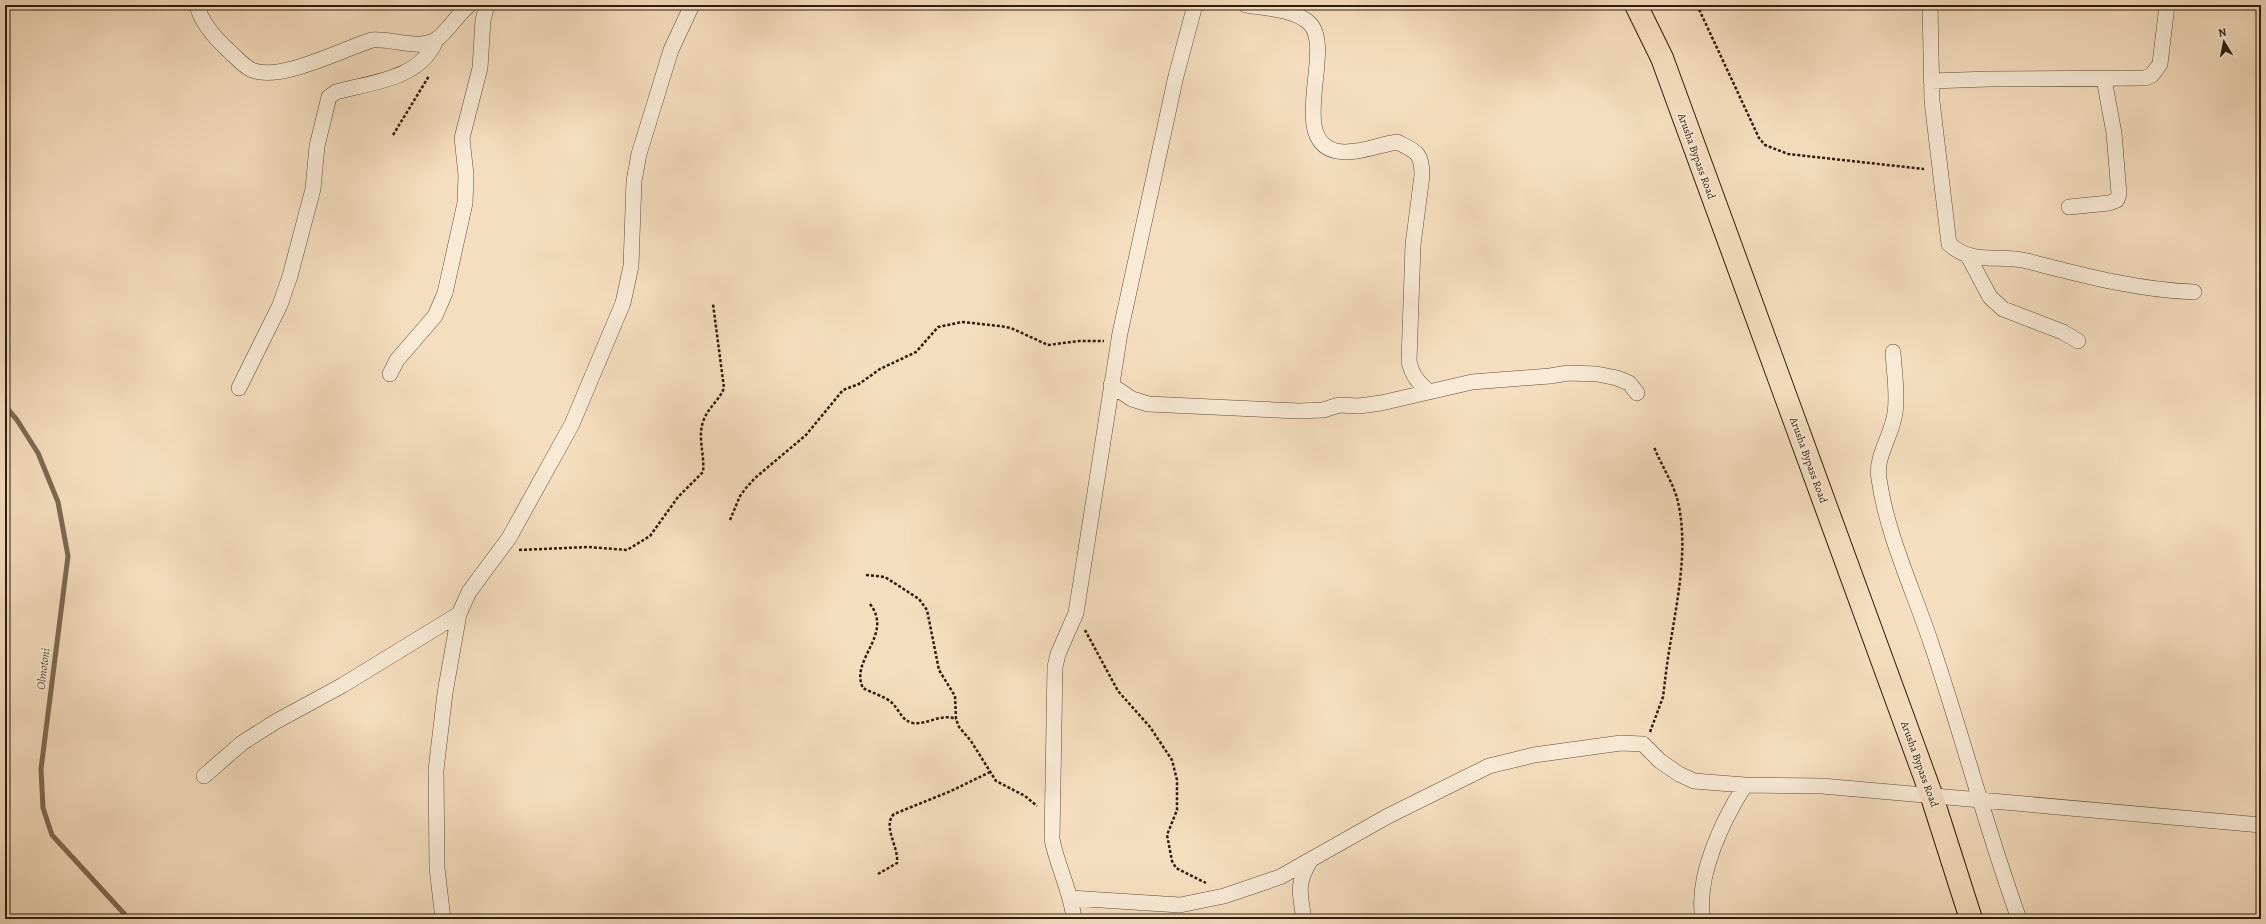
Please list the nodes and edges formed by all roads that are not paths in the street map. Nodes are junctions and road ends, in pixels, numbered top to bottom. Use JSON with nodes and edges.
{"nodes":[{"id":1,"x":197,"y":5,"type":"edge"},
{"id":2,"x":469,"y":5,"type":"edge"},
{"id":3,"x":486,"y":5,"type":"edge"},
{"id":4,"x":692,"y":5,"type":"edge"},
{"id":5,"x":1195,"y":5,"type":"edge"},
{"id":6,"x":1246,"y":5,"type":"edge"},
{"id":7,"x":1636,"y":5,"type":"edge"},
{"id":8,"x":1930,"y":5,"type":"edge"},
{"id":9,"x":2167,"y":5,"type":"edge"},
{"id":10,"x":434,"y":45,"type":"junction"},
{"id":11,"x":2104,"y":79,"type":"junction"},
{"id":12,"x":1931,"y":81,"type":"junction"},
{"id":13,"x":2069,"y":207,"type":"dead end"},
{"id":14,"x":1968,"y":256,"type":"junction"},
{"id":15,"x":2194,"y":292,"type":"dead end"},
{"id":16,"x":2078,"y":341,"type":"dead end"},
{"id":17,"x":1893,"y":352,"type":"dead end"},
{"id":18,"x":390,"y":374,"type":"dead end"},
{"id":19,"x":1111,"y":385,"type":"junction"},
{"id":20,"x":240,"y":388,"type":"dead end"},
{"id":21,"x":1429,"y":392,"type":"junction"},
{"id":22,"x":1636,"y":393,"type":"dead end"},
{"id":23,"x":459,"y":614,"type":"junction"},
{"id":24,"x":204,"y":776,"type":"dead end"},
{"id":25,"x":1745,"y":785,"type":"junction"},
{"id":26,"x":1931,"y":794,"type":"junction"},
{"id":27,"x":1982,"y":800,"type":"junction"},
{"id":28,"x":2261,"y":825,"type":"edge"},
{"id":29,"x":1310,"y":861,"type":"junction"},
{"id":30,"x":1070,"y":898,"type":"junction"},
{"id":31,"x":444,"y":919,"type":"edge"},
{"id":32,"x":1074,"y":919,"type":"edge"},
{"id":33,"x":1304,"y":919,"type":"edge"},
{"id":34,"x":1703,"y":919,"type":"edge"},
{"id":35,"x":1971,"y":919,"type":"edge"},
{"id":36,"x":2019,"y":919,"type":"edge"}],
"edges":[{"from":1,"to":10,"type":"street"},
{"from":2,"to":10,"type":"street"},
{"from":3,"to":18,"type":"street"},
{"from":4,"to":23,"type":"street"},
{"from":5,"to":19,"type":"street"},
{"from":6,"to":21,"type":"street"},
{"from":7,"to":26,"type":"main road","name":"Arusha Bypass Road"},
{"from":8,"to":12,"type":"street"},
{"from":9,"to":11,"type":"street"},
{"from":10,"to":20,"type":"street"},
{"from":11,"to":12,"type":"street"},
{"from":11,"to":13,"type":"street"},
{"from":12,"to":14,"type":"street"},
{"from":14,"to":15,"type":"street"},
{"from":14,"to":16,"type":"street"},
{"from":17,"to":27,"type":"street"},
{"from":19,"to":21,"type":"street"},
{"from":19,"to":30,"type":"street"},
{"from":21,"to":22,"type":"street"},
{"from":23,"to":24,"type":"street"},
{"from":23,"to":31,"type":"street"},
{"from":25,"to":26,"type":"street"},
{"from":25,"to":29,"type":"street"},
{"from":25,"to":34,"type":"street"},
{"from":26,"to":27,"type":"street"},
{"from":26,"to":35,"type":"main road","name":"Arusha Bypass Road"},
{"from":27,"to":28,"type":"street"},
{"from":27,"to":36,"type":"street"},
{"from":29,"to":30,"type":"street"},
{"from":29,"to":33,"type":"street"},
{"from":30,"to":32,"type":"street"}]}
